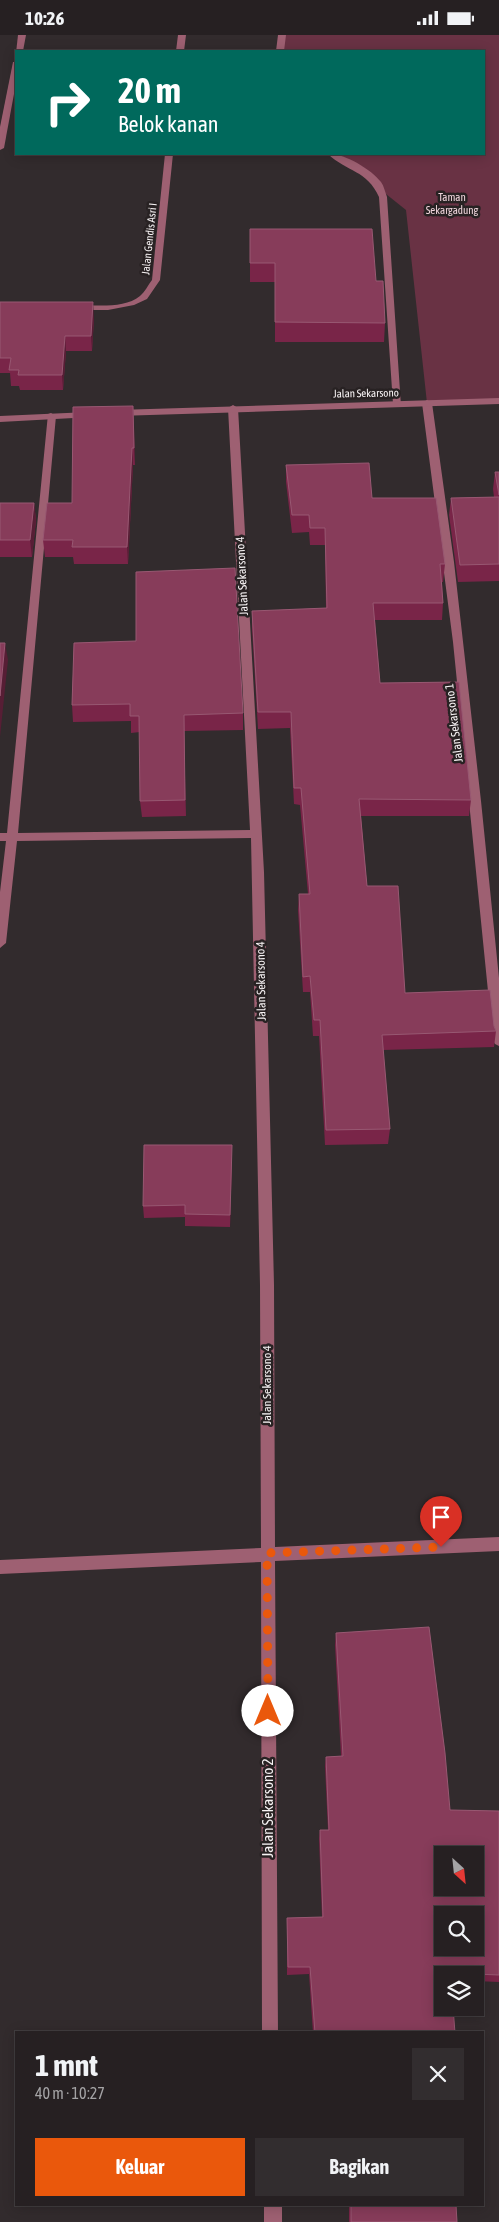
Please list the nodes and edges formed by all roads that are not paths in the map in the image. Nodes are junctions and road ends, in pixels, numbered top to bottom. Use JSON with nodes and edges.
{"nodes":[{"id":1,"x":22,"y":35,"type":"edge"},
{"id":2,"x":182,"y":35,"type":"edge"},
{"id":3,"x":282,"y":35,"type":"edge"},
{"id":4,"x":19,"y":50,"type":"edge"},
{"id":5,"x":180,"y":50,"type":"edge"},
{"id":6,"x":280,"y":50,"type":"edge"},
{"id":7,"x":15,"y":69,"type":"edge"},
{"id":8,"x":0,"y":148,"type":"edge"},
{"id":9,"x":169,"y":155,"type":"edge"},
{"id":10,"x":334,"y":155,"type":"edge"},
{"id":11,"x":63,"y":308,"type":"edge"},
{"id":12,"x":499,"y":401,"type":"edge"},
{"id":13,"x":426,"y":403,"type":"junction"},
{"id":14,"x":398,"y":404,"type":"junction"},
{"id":15,"x":234,"y":408,"type":"junction"},
{"id":16,"x":51,"y":417,"type":"junction"},
{"id":17,"x":0,"y":419,"type":"edge"},
{"id":18,"x":256,"y":834,"type":"junction"},
{"id":19,"x":6,"y":837,"type":"edge"},
{"id":20,"x":0,"y":943,"type":"edge"},
{"id":21,"x":499,"y":1041,"type":"edge"},
{"id":22,"x":499,"y":1544,"type":"edge"},
{"id":23,"x":267,"y":1553,"type":"junction"},
{"id":24,"x":0,"y":1567,"type":"edge"},
{"id":25,"x":270,"y":2031,"type":"edge"},
{"id":26,"x":273,"y":2206,"type":"edge"},
{"id":27,"x":273,"y":2222,"type":"edge"}],
"edges":[{"from":1,"to":4,"type":"street"},
{"from":2,"to":5,"type":"street"},
{"from":3,"to":6,"type":"street"},
{"from":7,"to":8,"type":"street"},
{"from":9,"to":11,"type":"street","name":"Jalan Gendis Asri I"},
{"from":10,"to":14,"type":"street"},
{"from":12,"to":13,"type":"street","name":"Jalan Sekarsono"},
{"from":13,"to":14,"type":"street","name":"Jalan Sekarsono"},
{"from":13,"to":21,"type":"street","name":"Jalan Sekarsono 1"},
{"from":14,"to":15,"type":"street","name":"Jalan Sekarsono"},
{"from":15,"to":16,"type":"street","name":"Jalan Sekarsono"},
{"from":15,"to":18,"type":"street","name":"Jalan Sekarsono 4"},
{"from":16,"to":17,"type":"street","name":"Jalan Sekarsono"},
{"from":16,"to":19,"type":"street"},
{"from":18,"to":19,"type":"street"},
{"from":18,"to":23,"type":"street","name":"Jalan Sekarsono 4"},
{"from":19,"to":20,"type":"street"},
{"from":22,"to":23,"type":"street"},
{"from":23,"to":24,"type":"street"},
{"from":23,"to":25,"type":"street","name":"Jalan Sekarsono 2"},
{"from":26,"to":27,"type":"street"}]}
